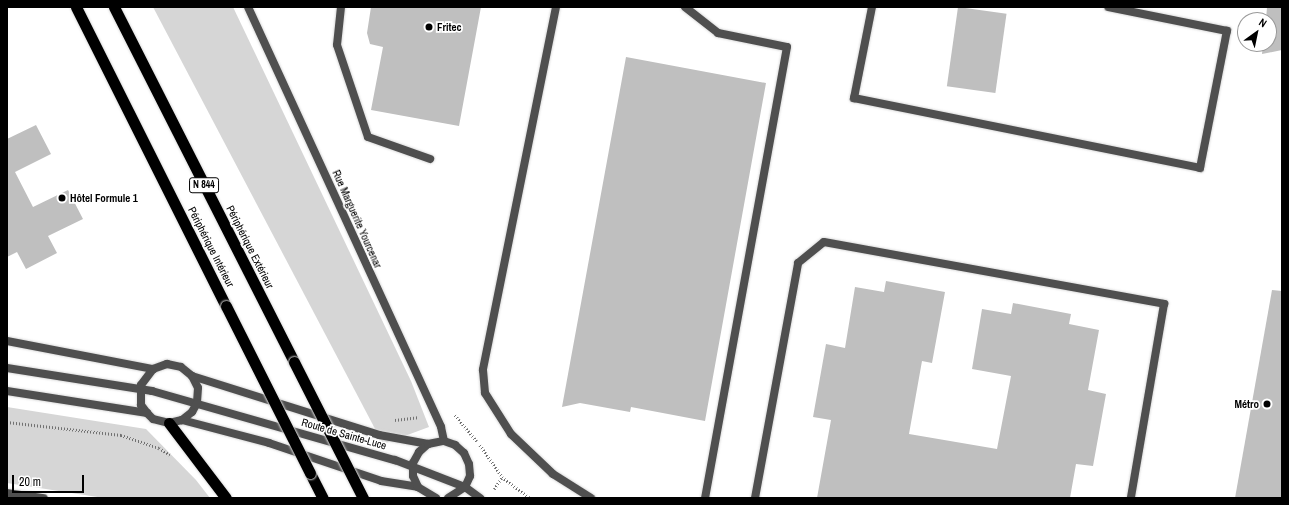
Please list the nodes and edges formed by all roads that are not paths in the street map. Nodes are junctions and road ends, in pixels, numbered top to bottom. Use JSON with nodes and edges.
{"nodes":[{"id":1,"x":76,"y":7,"type":"edge"},
{"id":2,"x":114,"y":7,"type":"edge"},
{"id":3,"x":248,"y":7,"type":"edge"},
{"id":4,"x":341,"y":7,"type":"edge"},
{"id":5,"x":556,"y":7,"type":"edge"},
{"id":6,"x":685,"y":7,"type":"edge"},
{"id":7,"x":872,"y":7,"type":"edge"},
{"id":8,"x":1108,"y":7,"type":"edge"},
{"id":9,"x":430,"y":159,"type":"dead end"},
{"id":10,"x":7,"y":341,"type":"edge"},
{"id":11,"x":7,"y":368,"type":"edge"},
{"id":12,"x":153,"y":369,"type":"junction"},
{"id":13,"x":192,"y":376,"type":"junction"},
{"id":14,"x":140,"y":389,"type":"junction"},
{"id":15,"x":7,"y":391,"type":"edge"},
{"id":16,"x":196,"y":403,"type":"junction"},
{"id":17,"x":147,"y":413,"type":"junction"},
{"id":18,"x":182,"y":420,"type":"junction"},
{"id":19,"x":169,"y":423,"type":"junction"},
{"id":20,"x":444,"y":441,"type":"junction"},
{"id":21,"x":428,"y":444,"type":"junction"},
{"id":22,"x":413,"y":467,"type":"junction"},
{"id":23,"x":418,"y":487,"type":"junction"},
{"id":24,"x":465,"y":487,"type":"junction"},
{"id":25,"x":7,"y":493,"type":"edge"},
{"id":26,"x":44,"y":498,"type":"edge"},
{"id":27,"x":226,"y":498,"type":"edge"},
{"id":28,"x":323,"y":498,"type":"edge"},
{"id":29,"x":363,"y":498,"type":"edge"},
{"id":30,"x":436,"y":498,"type":"edge"},
{"id":31,"x":448,"y":498,"type":"edge"},
{"id":32,"x":480,"y":498,"type":"edge"},
{"id":33,"x":591,"y":498,"type":"edge"},
{"id":34,"x":705,"y":498,"type":"edge"},
{"id":35,"x":755,"y":498,"type":"edge"},
{"id":36,"x":1131,"y":498,"type":"edge"}],
"edges":[{"from":1,"to":28,"type":"highway","name":"Périphérique Intérieur","bridge":true},
{"from":2,"to":29,"type":"highway","name":"Périphérique Extérieur","number":"N 844","bridge":true},
{"from":3,"to":20,"type":"street","name":"Rue Marguerite Yourcenar"},
{"from":4,"to":9,"type":"street"},
{"from":5,"to":33,"type":"street"},
{"from":6,"to":34,"type":"street"},
{"from":7,"to":8,"type":"street"},
{"from":10,"to":12,"type":"street","name":"Route de Sainte-Luce"},
{"from":11,"to":14,"type":"street","name":"Route de Sainte-Luce"},
{"from":12,"to":13,"type":"street","name":"Route de Sainte-Luce"},
{"from":12,"to":14,"type":"street"},
{"from":13,"to":16,"type":"street"},
{"from":13,"to":21,"type":"street","name":"Route de Sainte-Luce"},
{"from":14,"to":16,"type":"street","name":"Route de Sainte-Luce"},
{"from":14,"to":17,"type":"street"},
{"from":15,"to":17,"type":"street"},
{"from":16,"to":18,"type":"street"},
{"from":16,"to":22,"type":"street","name":"Route de Sainte-Luce"},
{"from":17,"to":19,"type":"street"},
{"from":18,"to":19,"type":"street"},
{"from":18,"to":23,"type":"street"},
{"from":19,"to":27,"type":"highway"},
{"from":20,"to":21,"type":"street"},
{"from":20,"to":24,"type":"street"},
{"from":21,"to":22,"type":"street"},
{"from":22,"to":23,"type":"street"},
{"from":22,"to":24,"type":"street","name":"Route de Sainte-Luce"},
{"from":23,"to":30,"type":"street"},
{"from":24,"to":31,"type":"street"},
{"from":24,"to":32,"type":"street","name":"Route de Sainte-Luce"},
{"from":25,"to":26,"type":"street"},
{"from":35,"to":36,"type":"street"}]}
